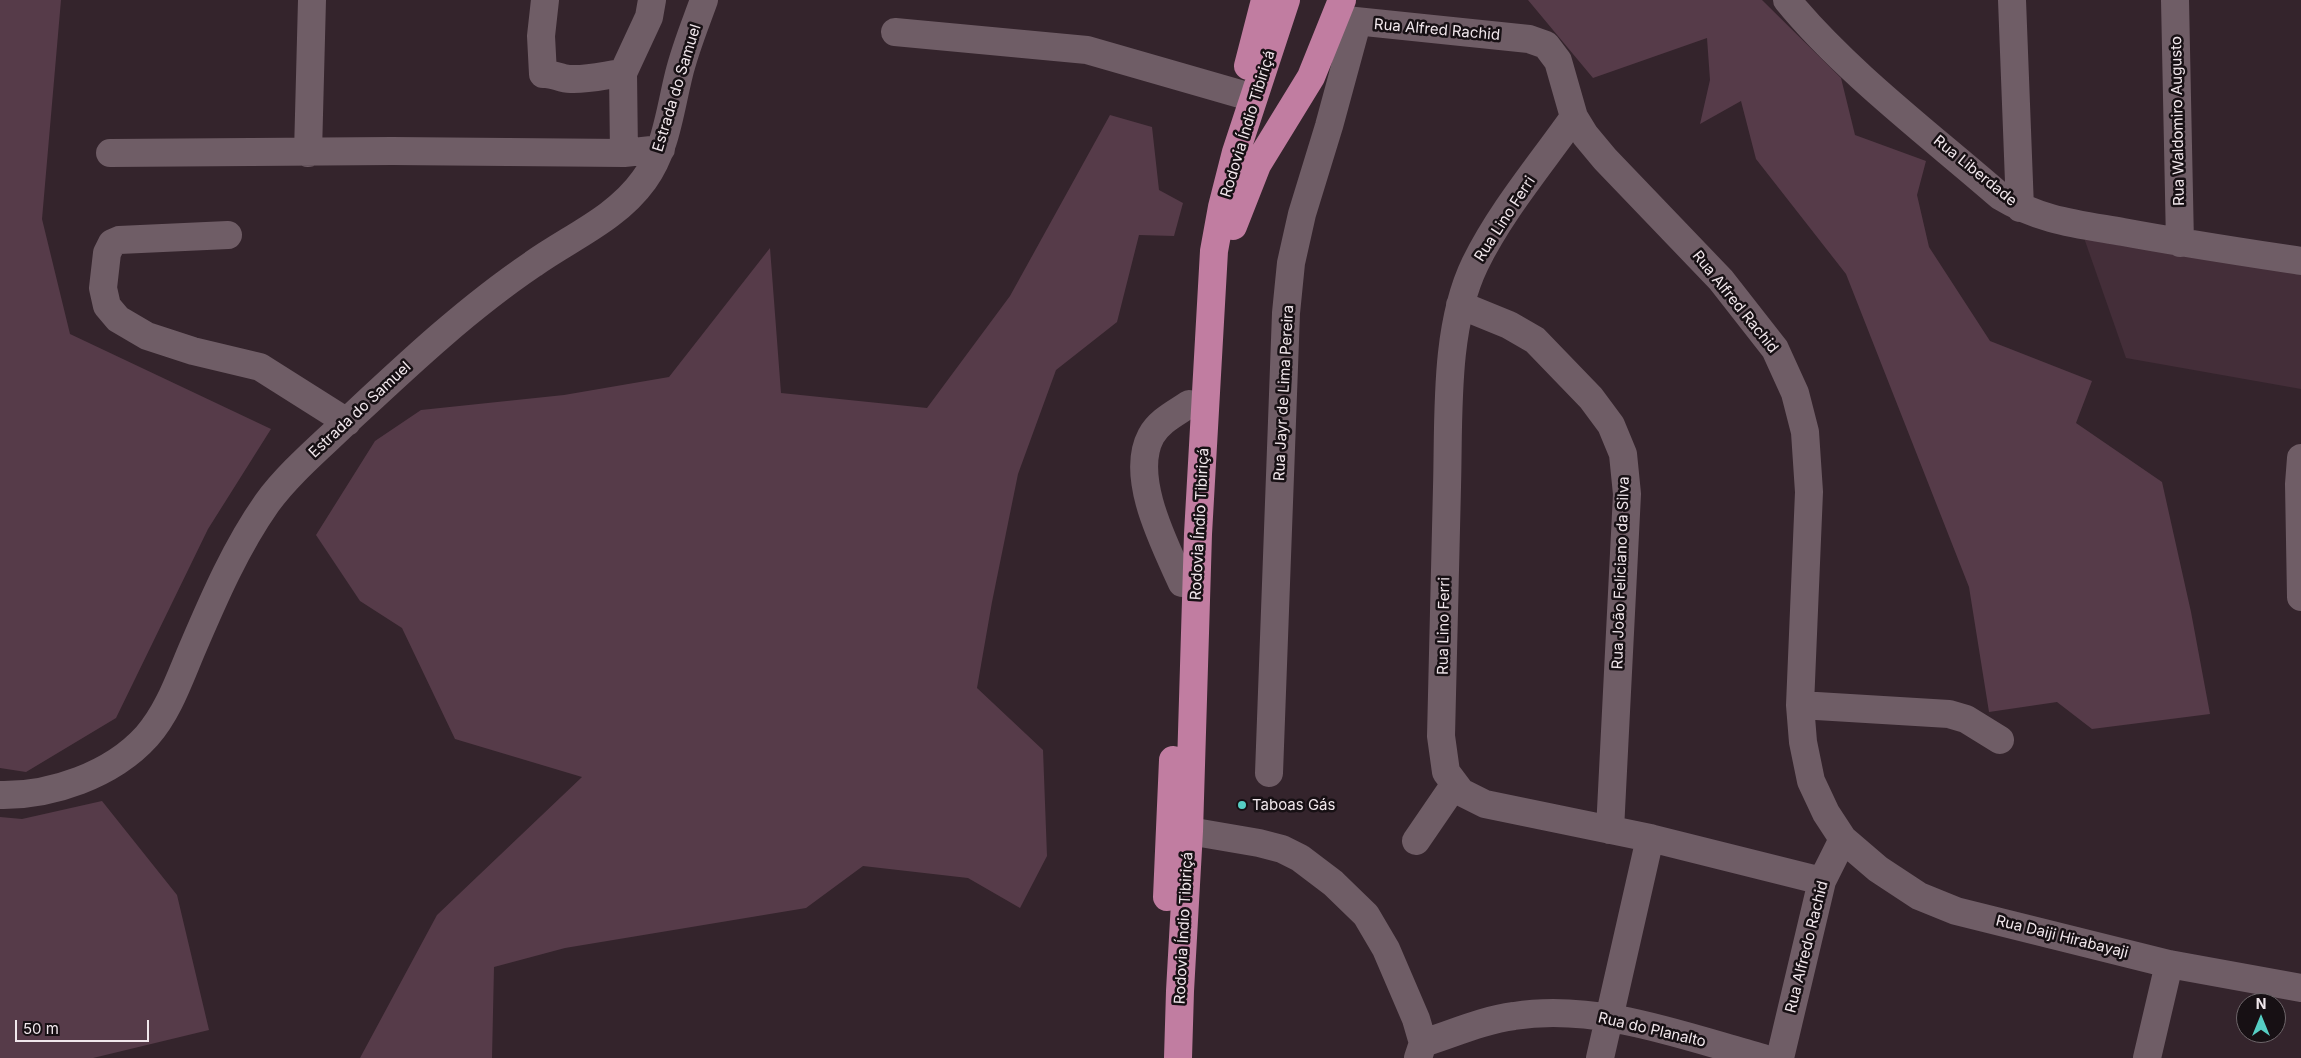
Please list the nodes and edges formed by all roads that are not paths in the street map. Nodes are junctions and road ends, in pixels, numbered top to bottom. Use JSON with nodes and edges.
{"nodes":[{"id":1,"x":312,"y":0,"type":"edge"},
{"id":2,"x":545,"y":0,"type":"edge"},
{"id":3,"x":652,"y":0,"type":"edge"},
{"id":4,"x":704,"y":0,"type":"edge"},
{"id":5,"x":1265,"y":0,"type":"edge"},
{"id":6,"x":1286,"y":0,"type":"edge"},
{"id":7,"x":1787,"y":0,"type":"edge"},
{"id":8,"x":2012,"y":0,"type":"edge"},
{"id":9,"x":2175,"y":0,"type":"edge"},
{"id":10,"x":1345,"y":14,"type":"edge"},
{"id":11,"x":895,"y":32,"type":"dead end"},
{"id":12,"x":623,"y":73,"type":"junction"},
{"id":13,"x":1240,"y":94,"type":"junction"},
{"id":14,"x":1574,"y":117,"type":"junction"},
{"id":15,"x":660,"y":149,"type":"junction"},
{"id":16,"x":110,"y":153,"type":"dead end"},
{"id":17,"x":308,"y":153,"type":"junction"},
{"id":18,"x":624,"y":153,"type":"junction"},
{"id":19,"x":2020,"y":208,"type":"junction"},
{"id":20,"x":228,"y":234,"type":"dead end"},
{"id":21,"x":2180,"y":243,"type":"junction"},
{"id":22,"x":2301,"y":261,"type":"edge"},
{"id":23,"x":1213,"y":278,"type":"junction"},
{"id":24,"x":1460,"y":305,"type":"junction"},
{"id":25,"x":1189,"y":404,"type":"junction"},
{"id":26,"x":346,"y":422,"type":"junction"},
{"id":27,"x":2301,"y":458,"type":"edge"},
{"id":28,"x":1182,"y":583,"type":"junction"},
{"id":29,"x":2301,"y":597,"type":"edge"},
{"id":30,"x":1800,"y":704,"type":"junction"},
{"id":31,"x":2000,"y":740,"type":"dead end"},
{"id":32,"x":1269,"y":772,"type":"dead end"},
{"id":33,"x":1455,"y":784,"type":"junction"},
{"id":34,"x":0,"y":795,"type":"edge"},
{"id":35,"x":1610,"y":830,"type":"junction"},
{"id":36,"x":1189,"y":831,"type":"junction"},
{"id":37,"x":1650,"y":838,"type":"junction"},
{"id":38,"x":1843,"y":839,"type":"junction"},
{"id":39,"x":1416,"y":841,"type":"dead end"},
{"id":40,"x":1822,"y":881,"type":"junction"},
{"id":41,"x":2169,"y":964,"type":"junction"},
{"id":42,"x":2301,"y":988,"type":"edge"},
{"id":43,"x":1610,"y":1017,"type":"junction"},
{"id":44,"x":1420,"y":1051,"type":"edge"},
{"id":45,"x":1160,"y":1058,"type":"edge"},
{"id":46,"x":1178,"y":1058,"type":"edge"},
{"id":47,"x":1600,"y":1058,"type":"edge"},
{"id":48,"x":1763,"y":1058,"type":"edge"},
{"id":49,"x":1780,"y":1058,"type":"edge"},
{"id":50,"x":2147,"y":1058,"type":"edge"}],
"edges":[{"from":1,"to":17,"type":"street"},
{"from":2,"to":12,"type":"street"},
{"from":3,"to":12,"type":"street"},
{"from":4,"to":15,"type":"street","name":"Estrada do Samuel"},
{"from":5,"to":13,"type":"highway","name":"Rodovia Índio Tibiriçá"},
{"from":6,"to":23,"type":"highway","name":"Rodovia Índio Tibiriçá"},
{"from":7,"to":19,"type":"street","name":"Rua Liberdade"},
{"from":8,"to":19,"type":"street"},
{"from":9,"to":21,"type":"street","name":"Rua Waldomiro Augusto"},
{"from":10,"to":14,"type":"street","name":"Rua Alfred Rachid"},
{"from":10,"to":23,"type":"highway"},
{"from":10,"to":32,"type":"street","name":"Rua Jayr de Lima Pereira"},
{"from":11,"to":13,"type":"street"},
{"from":12,"to":18,"type":"street"},
{"from":13,"to":25,"type":"highway","name":"Rodovia Índio Tibiriçá"},
{"from":14,"to":24,"type":"street","name":"Rua Lino Ferri"},
{"from":14,"to":30,"type":"street","name":"Rua Alfred Rachid"},
{"from":15,"to":18,"type":"street"},
{"from":15,"to":26,"type":"street","name":"Estrada do Samuel"},
{"from":16,"to":17,"type":"street"},
{"from":17,"to":18,"type":"street"},
{"from":19,"to":21,"type":"street","name":"Rua Liberdade"},
{"from":20,"to":26,"type":"street"},
{"from":21,"to":22,"type":"street","name":"Rua Liberdade"},
{"from":23,"to":36,"type":"highway","name":"Rodovia Índio Tibiriçá"},
{"from":24,"to":33,"type":"street","name":"Rua Lino Ferri"},
{"from":24,"to":35,"type":"street","name":"Rua João Feliciano da Silva"},
{"from":25,"to":28,"type":"highway","name":"Rodovia Índio Tibiriçá"},
{"from":25,"to":28,"type":"street"},
{"from":26,"to":34,"type":"street","name":"Estrada do Samuel"},
{"from":27,"to":29,"type":"street"},
{"from":28,"to":45,"type":"highway","name":"Rodovia Índio Tibiriçá"},
{"from":30,"to":31,"type":"street"},
{"from":30,"to":38,"type":"street","name":"Rua Alfred Rachid"},
{"from":33,"to":35,"type":"street","name":"Rua Lino Ferri"},
{"from":33,"to":39,"type":"street"},
{"from":35,"to":37,"type":"street","name":"Rua Lino Ferri"},
{"from":36,"to":44,"type":"street"},
{"from":36,"to":46,"type":"highway","name":"Rodovia Índio Tibiriçá"},
{"from":37,"to":40,"type":"street","name":"Rua Lino Ferri"},
{"from":37,"to":43,"type":"street"},
{"from":38,"to":40,"type":"street","name":"Rua Alfredo Rachid"},
{"from":38,"to":41,"type":"street","name":"Rua Daiji Hirabayaji"},
{"from":40,"to":49,"type":"street","name":"Rua Alfredo Rachid"},
{"from":41,"to":42,"type":"street","name":"Rua Daiji Hirabayaji"},
{"from":41,"to":50,"type":"street"},
{"from":43,"to":44,"type":"street","name":"Rua do Planalto"},
{"from":43,"to":47,"type":"street"},
{"from":43,"to":48,"type":"street","name":"Rua do Planalto"}]}
